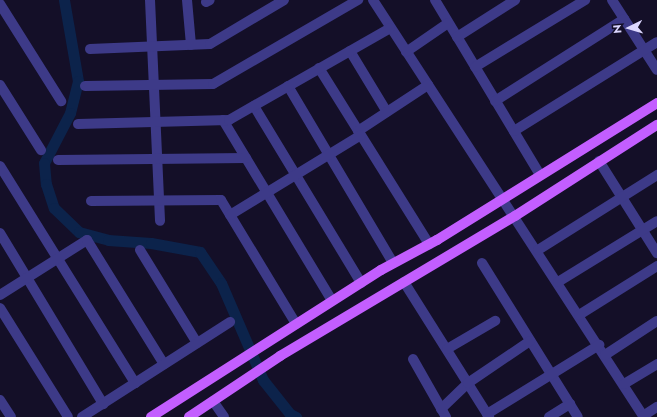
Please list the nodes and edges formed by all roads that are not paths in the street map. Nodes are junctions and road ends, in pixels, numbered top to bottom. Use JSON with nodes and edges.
{"nodes":[{"id":1,"x":6,"y":0,"type":"edge"},
{"id":2,"x":150,"y":0,"type":"edge"},
{"id":3,"x":188,"y":0,"type":"edge"},
{"id":4,"x":284,"y":0,"type":"edge"},
{"id":5,"x":358,"y":0,"type":"edge"},
{"id":6,"x":373,"y":0,"type":"edge"},
{"id":7,"x":515,"y":0,"type":"edge"},
{"id":8,"x":585,"y":0,"type":"edge"},
{"id":9,"x":612,"y":0,"type":"edge"},
{"id":10,"x":439,"y":1,"type":"edge"},
{"id":11,"x":0,"y":4,"type":"edge"},
{"id":12,"x":624,"y":19,"type":"junction"},
{"id":13,"x":448,"y":23,"type":"junction"},
{"id":14,"x":390,"y":28,"type":"junction"},
{"id":15,"x":457,"y":37,"type":"junction"},
{"id":16,"x":657,"y":42,"type":"edge"},
{"id":17,"x":191,"y":45,"type":"junction"},
{"id":18,"x":152,"y":47,"type":"junction"},
{"id":19,"x":90,"y":49,"type":"dead end"},
{"id":20,"x":644,"y":50,"type":"junction"},
{"id":21,"x":350,"y":51,"type":"junction"},
{"id":22,"x":406,"y":52,"type":"junction"},
{"id":23,"x":475,"y":67,"type":"junction"},
{"id":24,"x":319,"y":68,"type":"junction"},
{"id":25,"x":657,"y":70,"type":"edge"},
{"id":26,"x":154,"y":85,"type":"junction"},
{"id":27,"x":428,"y":85,"type":"junction"},
{"id":28,"x":85,"y":86,"type":"dead end"},
{"id":29,"x":288,"y":86,"type":"junction"},
{"id":30,"x":2,"y":91,"type":"edge"},
{"id":31,"x":61,"y":101,"type":"dead end"},
{"id":32,"x":495,"y":101,"type":"junction"},
{"id":33,"x":657,"y":103,"type":"edge"},
{"id":34,"x":254,"y":106,"type":"junction"},
{"id":35,"x":387,"y":112,"type":"junction"},
{"id":36,"x":223,"y":120,"type":"junction"},
{"id":37,"x":78,"y":124,"type":"dead end"},
{"id":38,"x":156,"y":124,"type":"junction"},
{"id":39,"x":657,"y":125,"type":"edge"},
{"id":40,"x":514,"y":131,"type":"junction"},
{"id":41,"x":359,"y":133,"type":"junction"},
{"id":42,"x":41,"y":150,"type":"dead end"},
{"id":43,"x":329,"y":155,"type":"junction"},
{"id":44,"x":246,"y":158,"type":"junction"},
{"id":45,"x":58,"y":160,"type":"dead end"},
{"id":46,"x":158,"y":160,"type":"junction"},
{"id":47,"x":599,"y":161,"type":"junction"},
{"id":48,"x":0,"y":167,"type":"edge"},
{"id":49,"x":657,"y":174,"type":"edge"},
{"id":50,"x":296,"y":175,"type":"junction"},
{"id":51,"x":540,"y":175,"type":"junction"},
{"id":52,"x":267,"y":192,"type":"junction"},
{"id":53,"x":503,"y":196,"type":"junction"},
{"id":54,"x":622,"y":197,"type":"junction"},
{"id":55,"x":159,"y":200,"type":"junction"},
{"id":56,"x":92,"y":201,"type":"dead end"},
{"id":57,"x":230,"y":215,"type":"junction"},
{"id":58,"x":515,"y":216,"type":"junction"},
{"id":59,"x":160,"y":221,"type":"dead end"},
{"id":60,"x":657,"y":221,"type":"edge"},
{"id":61,"x":642,"y":230,"type":"junction"},
{"id":62,"x":0,"y":233,"type":"edge"},
{"id":63,"x":429,"y":244,"type":"junction"},
{"id":64,"x":140,"y":250,"type":"dead end"},
{"id":65,"x":538,"y":250,"type":"junction"},
{"id":66,"x":657,"y":253,"type":"edge"},
{"id":67,"x":58,"y":259,"type":"junction"},
{"id":68,"x":393,"y":263,"type":"junction"},
{"id":69,"x":482,"y":263,"type":"dead end"},
{"id":70,"x":657,"y":266,"type":"edge"},
{"id":71,"x":27,"y":278,"type":"junction"},
{"id":72,"x":404,"y":282,"type":"junction"},
{"id":73,"x":558,"y":282,"type":"junction"},
{"id":74,"x":361,"y":283,"type":"junction"},
{"id":75,"x":0,"y":295,"type":"edge"},
{"id":76,"x":332,"y":301,"type":"junction"},
{"id":77,"x":0,"y":308,"type":"edge"},
{"id":78,"x":579,"y":315,"type":"junction"},
{"id":79,"x":495,"y":321,"type":"dead end"},
{"id":80,"x":657,"y":321,"type":"edge"},
{"id":81,"x":230,"y":322,"type":"dead end"},
{"id":82,"x":296,"y":324,"type":"junction"},
{"id":83,"x":530,"y":341,"type":"junction"},
{"id":84,"x":197,"y":343,"type":"junction"},
{"id":85,"x":599,"y":345,"type":"junction"},
{"id":86,"x":446,"y":349,"type":"junction"},
{"id":87,"x":605,"y":355,"type":"junction"},
{"id":88,"x":413,"y":359,"type":"dead end"},
{"id":89,"x":164,"y":364,"type":"junction"},
{"id":90,"x":657,"y":364,"type":"edge"},
{"id":91,"x":551,"y":375,"type":"junction"},
{"id":92,"x":135,"y":383,"type":"junction"},
{"id":93,"x":468,"y":383,"type":"junction"},
{"id":94,"x":624,"y":384,"type":"junction"},
{"id":95,"x":0,"y":400,"type":"edge"},
{"id":96,"x":213,"y":401,"type":"junction"},
{"id":97,"x":103,"y":404,"type":"junction"},
{"id":98,"x":570,"y":404,"type":"junction"},
{"id":99,"x":657,"y":407,"type":"edge"},
{"id":100,"x":443,"y":413,"type":"edge"},
{"id":101,"x":488,"y":415,"type":"edge"},
{"id":102,"x":644,"y":416,"type":"edge"},
{"id":103,"x":11,"y":417,"type":"edge"},
{"id":104,"x":68,"y":417,"type":"edge"},
{"id":105,"x":82,"y":417,"type":"edge"},
{"id":106,"x":151,"y":417,"type":"edge"},
{"id":107,"x":190,"y":417,"type":"edge"},
{"id":108,"x":224,"y":417,"type":"edge"},
{"id":109,"x":549,"y":417,"type":"edge"},
{"id":110,"x":578,"y":417,"type":"edge"}],
"edges":[{"from":1,"to":11,"type":"street"},
{"from":2,"to":18,"type":"street"},
{"from":3,"to":17,"type":"street"},
{"from":4,"to":17,"type":"street"},
{"from":5,"to":26,"type":"street"},
{"from":6,"to":14,"type":"street"},
{"from":7,"to":15,"type":"street"},
{"from":8,"to":23,"type":"street"},
{"from":9,"to":12,"type":"street"},
{"from":10,"to":13,"type":"street"},
{"from":11,"to":31,"type":"street"},
{"from":12,"to":20,"type":"street"},
{"from":12,"to":32,"type":"street"},
{"from":13,"to":15,"type":"street"},
{"from":13,"to":22,"type":"street"},
{"from":14,"to":21,"type":"street"},
{"from":14,"to":22,"type":"street"},
{"from":15,"to":23,"type":"street"},
{"from":16,"to":20,"type":"street"},
{"from":17,"to":18,"type":"street"},
{"from":18,"to":19,"type":"street"},
{"from":18,"to":26,"type":"street"},
{"from":20,"to":25,"type":"street"},
{"from":20,"to":40,"type":"street"},
{"from":21,"to":24,"type":"street"},
{"from":21,"to":35,"type":"street"},
{"from":22,"to":27,"type":"street"},
{"from":23,"to":32,"type":"street"},
{"from":24,"to":29,"type":"street"},
{"from":24,"to":41,"type":"street"},
{"from":26,"to":28,"type":"street"},
{"from":26,"to":38,"type":"street"},
{"from":27,"to":35,"type":"street"},
{"from":27,"to":53,"type":"street"},
{"from":29,"to":34,"type":"street"},
{"from":29,"to":43,"type":"street"},
{"from":30,"to":42,"type":"street"},
{"from":32,"to":40,"type":"street"},
{"from":33,"to":51,"type":"main road"},
{"from":34,"to":36,"type":"street"},
{"from":34,"to":50,"type":"street"},
{"from":35,"to":41,"type":"street"},
{"from":36,"to":38,"type":"street"},
{"from":36,"to":44,"type":"street"},
{"from":37,"to":38,"type":"street"},
{"from":38,"to":46,"type":"street"},
{"from":39,"to":47,"type":"main road"},
{"from":40,"to":51,"type":"street"},
{"from":41,"to":43,"type":"street"},
{"from":41,"to":63,"type":"street"},
{"from":43,"to":50,"type":"street"},
{"from":43,"to":68,"type":"street"},
{"from":44,"to":46,"type":"street"},
{"from":44,"to":52,"type":"street"},
{"from":45,"to":46,"type":"street"},
{"from":46,"to":55,"type":"street"},
{"from":47,"to":54,"type":"street"},
{"from":47,"to":58,"type":"main road"},
{"from":48,"to":67,"type":"street"},
{"from":49,"to":54,"type":"street"},
{"from":50,"to":52,"type":"street"},
{"from":50,"to":74,"type":"street"},
{"from":51,"to":53,"type":"main road"},
{"from":52,"to":57,"type":"street"},
{"from":52,"to":76,"type":"street"},
{"from":53,"to":58,"type":"street"},
{"from":53,"to":63,"type":"main road"},
{"from":54,"to":61,"type":"street"},
{"from":54,"to":65,"type":"street"},
{"from":55,"to":56,"type":"street"},
{"from":55,"to":57,"type":"street"},
{"from":55,"to":59,"type":"street"},
{"from":57,"to":82,"type":"street"},
{"from":58,"to":65,"type":"street"},
{"from":58,"to":72,"type":"main road"},
{"from":60,"to":61,"type":"street"},
{"from":61,"to":66,"type":"street"},
{"from":61,"to":73,"type":"street"},
{"from":62,"to":71,"type":"street"},
{"from":63,"to":68,"type":"main road"},
{"from":64,"to":84,"type":"street"},
{"from":65,"to":73,"type":"street"},
{"from":67,"to":71,"type":"street"},
{"from":67,"to":89,"type":"street"},
{"from":67,"to":92,"type":"street"},
{"from":68,"to":74,"type":"main road"},
{"from":69,"to":83,"type":"street"},
{"from":70,"to":78,"type":"street"},
{"from":71,"to":75,"type":"street"},
{"from":71,"to":97,"type":"street"},
{"from":72,"to":86,"type":"street"},
{"from":72,"to":96,"type":"main road"},
{"from":73,"to":78,"type":"street"},
{"from":74,"to":76,"type":"main road"},
{"from":76,"to":82,"type":"main road"},
{"from":77,"to":104,"type":"street"},
{"from":78,"to":85,"type":"street"},
{"from":79,"to":86,"type":"street"},
{"from":80,"to":87,"type":"street"},
{"from":81,"to":84,"type":"street"},
{"from":82,"to":106,"type":"main road"},
{"from":83,"to":91,"type":"street"},
{"from":83,"to":93,"type":"street"},
{"from":84,"to":89,"type":"street"},
{"from":85,"to":87,"type":"street"},
{"from":85,"to":91,"type":"street"},
{"from":86,"to":93,"type":"street"},
{"from":87,"to":94,"type":"street"},
{"from":88,"to":100,"type":"street"},
{"from":89,"to":92,"type":"street"},
{"from":90,"to":94,"type":"street"},
{"from":91,"to":98,"type":"street"},
{"from":91,"to":101,"type":"street"},
{"from":92,"to":97,"type":"street"},
{"from":93,"to":100,"type":"street"},
{"from":93,"to":101,"type":"street"},
{"from":94,"to":102,"type":"street"},
{"from":95,"to":103,"type":"street"},
{"from":96,"to":107,"type":"main road"},
{"from":96,"to":108,"type":"street"},
{"from":97,"to":105,"type":"street"},
{"from":98,"to":109,"type":"street"},
{"from":98,"to":110,"type":"street"},
{"from":99,"to":102,"type":"street"}]}
